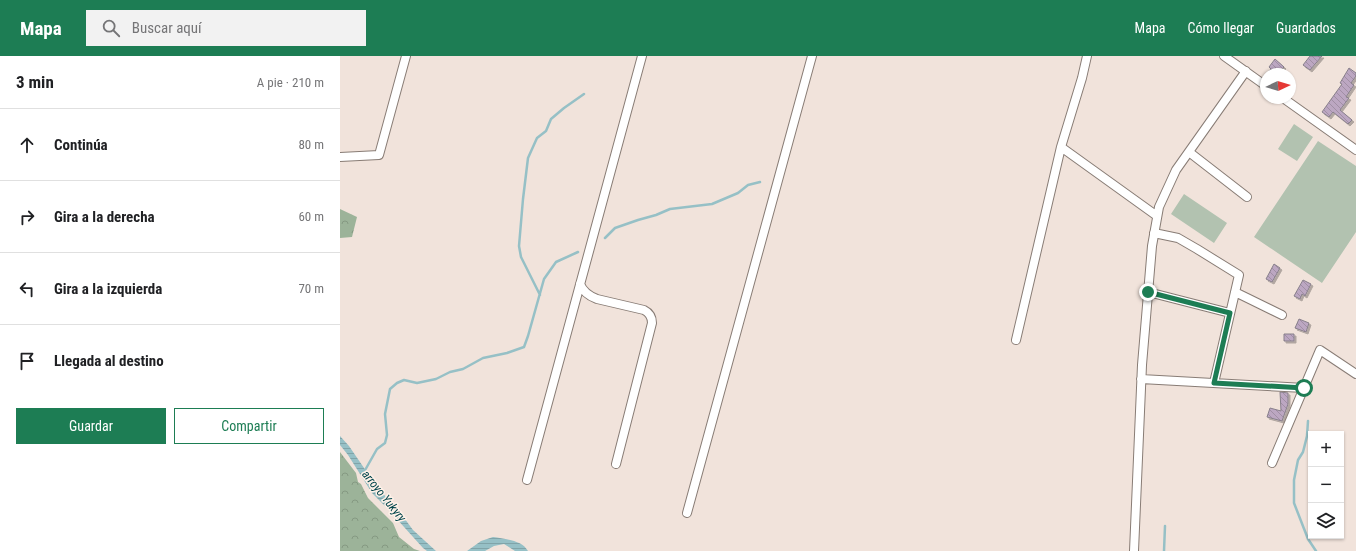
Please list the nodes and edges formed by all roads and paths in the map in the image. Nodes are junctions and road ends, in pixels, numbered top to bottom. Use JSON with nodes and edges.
{"nodes":[{"id":1,"x":406,"y":56,"type":"edge"},
{"id":2,"x":642,"y":56,"type":"edge"},
{"id":3,"x":812,"y":56,"type":"edge"},
{"id":4,"x":1087,"y":56,"type":"edge"},
{"id":5,"x":1224,"y":56,"type":"edge"},
{"id":6,"x":1246,"y":71,"type":"junction"},
{"id":7,"x":1260,"y":82,"type":"edge"},
{"id":8,"x":1291,"y":104,"type":"edge"},
{"id":9,"x":1061,"y":146,"type":"junction"},
{"id":10,"x":1356,"y":150,"type":"edge"},
{"id":11,"x":1189,"y":152,"type":"junction"},
{"id":12,"x":340,"y":157,"type":"edge"},
{"id":13,"x":1247,"y":197,"type":"dead end"},
{"id":14,"x":1157,"y":216,"type":"junction"},
{"id":15,"x":1154,"y":233,"type":"junction"},
{"id":16,"x":580,"y":284,"type":"junction"},
{"id":17,"x":1148,"y":292,"type":"junction"},
{"id":18,"x":1235,"y":292,"type":"junction"},
{"id":19,"x":1230,"y":313,"type":"junction"},
{"id":20,"x":1282,"y":316,"type":"dead end"},
{"id":21,"x":1016,"y":340,"type":"dead end"},
{"id":22,"x":1356,"y":374,"type":"edge"},
{"id":23,"x":1141,"y":379,"type":"junction"},
{"id":24,"x":1214,"y":383,"type":"junction"},
{"id":25,"x":1304,"y":388,"type":"junction"},
{"id":26,"x":1272,"y":463,"type":"dead end"},
{"id":27,"x":616,"y":464,"type":"dead end"},
{"id":28,"x":528,"y":480,"type":"dead end"},
{"id":29,"x":686,"y":513,"type":"dead end"},
{"id":30,"x":1134,"y":551,"type":"edge"}],
"edges":[{"from":1,"to":12,"type":"street"},
{"from":2,"to":16,"type":"street"},
{"from":3,"to":29,"type":"street"},
{"from":4,"to":9,"type":"street"},
{"from":5,"to":6,"type":"street"},
{"from":6,"to":7,"type":"street"},
{"from":6,"to":11,"type":"street"},
{"from":8,"to":10,"type":"street"},
{"from":9,"to":14,"type":"street"},
{"from":9,"to":21,"type":"street"},
{"from":11,"to":13,"type":"street"},
{"from":11,"to":14,"type":"street"},
{"from":14,"to":15,"type":"street"},
{"from":15,"to":17,"type":"street"},
{"from":15,"to":18,"type":"street"},
{"from":16,"to":27,"type":"street"},
{"from":16,"to":28,"type":"street"},
{"from":17,"to":19,"type":"street"},
{"from":17,"to":23,"type":"street"},
{"from":18,"to":19,"type":"street"},
{"from":18,"to":20,"type":"street"},
{"from":19,"to":24,"type":"street"},
{"from":22,"to":25,"type":"street"},
{"from":23,"to":24,"type":"street"},
{"from":23,"to":30,"type":"street"},
{"from":24,"to":25,"type":"street"},
{"from":25,"to":26,"type":"street"}]}
